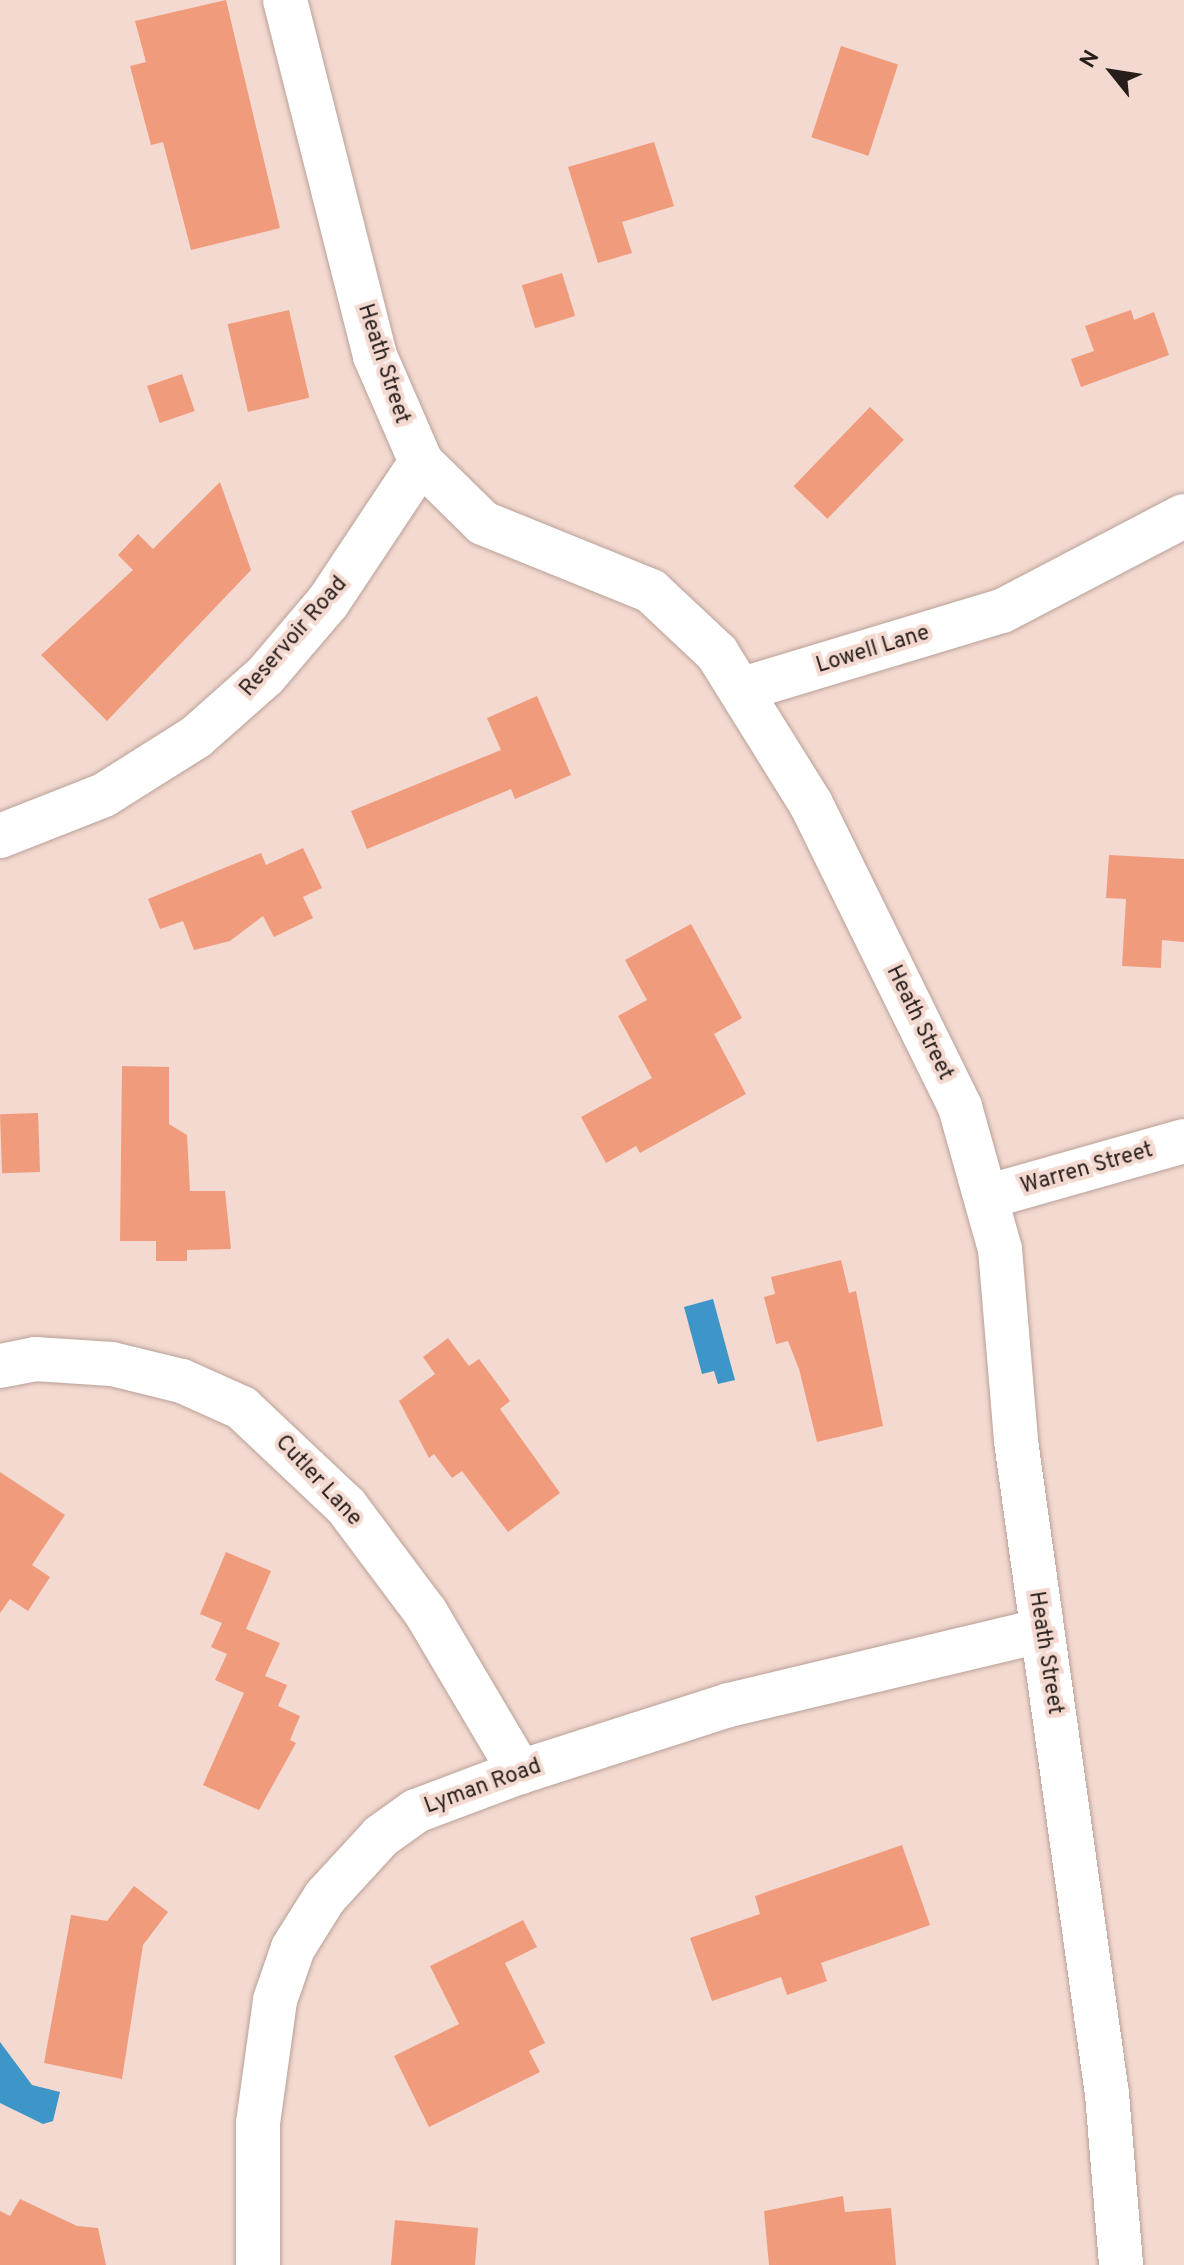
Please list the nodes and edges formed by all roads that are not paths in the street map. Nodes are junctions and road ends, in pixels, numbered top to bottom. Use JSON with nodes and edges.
{"nodes":[{"id":1,"x":285,"y":0,"type":"edge"},
{"id":2,"x":421,"y":462,"type":"junction"},
{"id":3,"x":1184,"y":516,"type":"edge"},
{"id":4,"x":743,"y":689,"type":"junction"},
{"id":5,"x":0,"y":836,"type":"edge"},
{"id":6,"x":1184,"y":1141,"type":"edge"},
{"id":7,"x":990,"y":1196,"type":"junction"},
{"id":8,"x":0,"y":1366,"type":"edge"},
{"id":9,"x":1040,"y":1631,"type":"junction"},
{"id":10,"x":520,"y":1772,"type":"junction"},
{"id":11,"x":258,"y":2265,"type":"edge"},
{"id":12,"x":1121,"y":2265,"type":"edge"}],
"edges":[{"from":1,"to":2,"type":"street","name":"Heath Street"},
{"from":2,"to":4,"type":"street","name":"Heath Street"},
{"from":2,"to":5,"type":"street","name":"Reservoir Road"},
{"from":3,"to":4,"type":"street","name":"Lowell Lane"},
{"from":4,"to":7,"type":"street","name":"Heath Street"},
{"from":6,"to":7,"type":"street","name":"Warren Street"},
{"from":7,"to":9,"type":"street","name":"Heath Street"},
{"from":8,"to":10,"type":"street","name":"Cutler Lane"},
{"from":9,"to":10,"type":"street","name":"Lyman Road"},
{"from":9,"to":12,"type":"street","name":"Heath Street"},
{"from":10,"to":11,"type":"street","name":"Lyman Road"}]}
